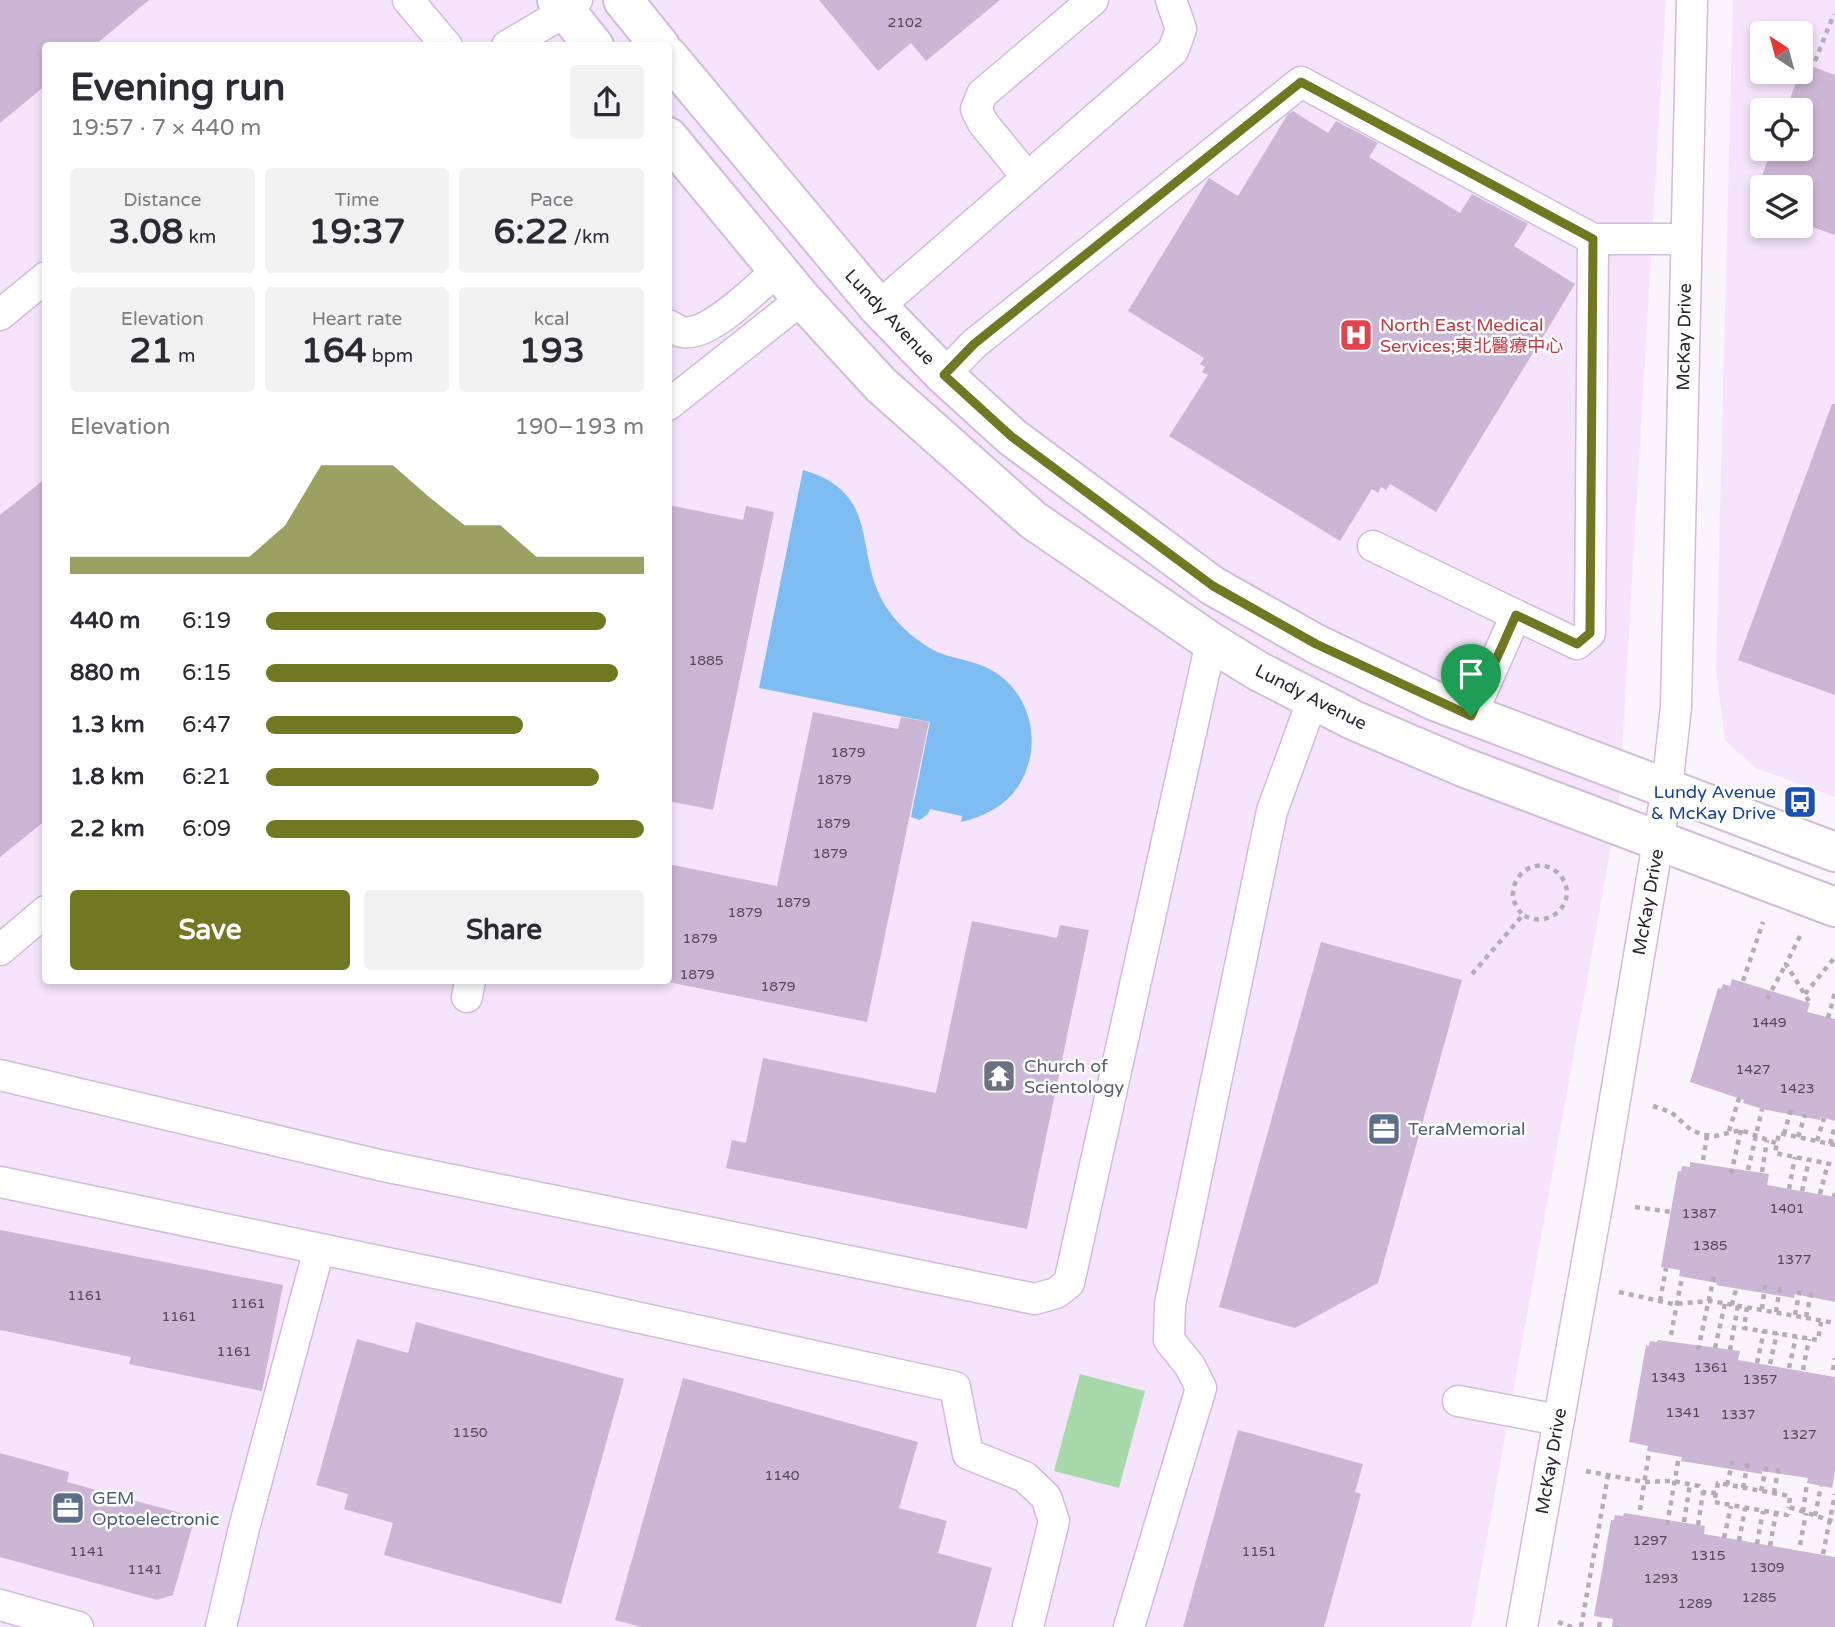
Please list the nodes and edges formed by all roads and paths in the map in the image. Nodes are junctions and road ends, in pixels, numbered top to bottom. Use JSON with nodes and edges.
{"nodes":[{"id":1,"x":408,"y":0,"type":"edge"},
{"id":2,"x":623,"y":0,"type":"edge"},
{"id":3,"x":1093,"y":0,"type":"edge"},
{"id":4,"x":1171,"y":0,"type":"edge"},
{"id":5,"x":1692,"y":0,"type":"edge"},
{"id":6,"x":566,"y":4,"type":"edge"},
{"id":7,"x":1834,"y":13,"type":"edge"},
{"id":8,"x":444,"y":42,"type":"edge"},
{"id":9,"x":513,"y":42,"type":"edge"},
{"id":10,"x":591,"y":42,"type":"edge"},
{"id":11,"x":657,"y":42,"type":"edge"},
{"id":12,"x":672,"y":61,"type":"edge"},
{"id":13,"x":1815,"y":61,"type":"dead end"},
{"id":14,"x":672,"y":142,"type":"edge"},
{"id":15,"x":1027,"y":177,"type":"junction"},
{"id":16,"x":1593,"y":239,"type":"junction"},
{"id":17,"x":1686,"y":239,"type":"junction"},
{"id":18,"x":779,"y":269,"type":"junction"},
{"id":19,"x":42,"y":280,"type":"edge"},
{"id":20,"x":802,"y":299,"type":"junction"},
{"id":21,"x":878,"y":307,"type":"junction"},
{"id":22,"x":0,"y":314,"type":"edge"},
{"id":23,"x":672,"y":327,"type":"edge"},
{"id":24,"x":944,"y":375,"type":"junction"},
{"id":25,"x":672,"y":402,"type":"edge"},
{"id":26,"x":1373,"y":546,"type":"dead end"},
{"id":27,"x":1516,"y":615,"type":"junction"},
{"id":28,"x":1211,"y":642,"type":"junction"},
{"id":29,"x":1313,"y":699,"type":"junction"},
{"id":30,"x":1471,"y":716,"type":"junction"},
{"id":31,"x":1667,"y":788,"type":"junction"},
{"id":32,"x":1658,"y":840,"type":"junction"},
{"id":33,"x":1835,"y":852,"type":"edge"},
{"id":34,"x":1835,"y":907,"type":"edge"},
{"id":35,"x":42,"y":914,"type":"edge"},
{"id":36,"x":1523,"y":915,"type":"junction"},
{"id":37,"x":1763,"y":922,"type":"dead end"},
{"id":38,"x":1800,"y":936,"type":"dead end"},
{"id":39,"x":0,"y":950,"type":"edge"},
{"id":40,"x":1835,"y":957,"type":"edge"},
{"id":41,"x":1786,"y":964,"type":"junction"},
{"id":42,"x":1472,"y":974,"type":"dead end"},
{"id":43,"x":1743,"y":981,"type":"dead end"},
{"id":44,"x":1835,"y":992,"type":"edge"},
{"id":45,"x":1805,"y":994,"type":"junction"},
{"id":46,"x":1767,"y":999,"type":"dead end"},
{"id":47,"x":1810,"y":1003,"type":"dead end"},
{"id":48,"x":1828,"y":1018,"type":"dead end"},
{"id":49,"x":0,"y":1075,"type":"edge"},
{"id":50,"x":1740,"y":1096,"type":"dead end"},
{"id":51,"x":1653,"y":1106,"type":"dead end"},
{"id":52,"x":1762,"y":1109,"type":"dead end"},
{"id":53,"x":1791,"y":1110,"type":"dead end"},
{"id":54,"x":1805,"y":1115,"type":"dead end"},
{"id":55,"x":1824,"y":1118,"type":"dead end"},
{"id":56,"x":1835,"y":1126,"type":"edge"},
{"id":57,"x":1741,"y":1130,"type":"junction"},
{"id":58,"x":1729,"y":1131,"type":"junction"},
{"id":59,"x":1755,"y":1134,"type":"junction"},
{"id":60,"x":1784,"y":1134,"type":"junction"},
{"id":61,"x":1707,"y":1136,"type":"junction"},
{"id":62,"x":1798,"y":1137,"type":"junction"},
{"id":63,"x":1768,"y":1140,"type":"junction"},
{"id":64,"x":1817,"y":1141,"type":"junction"},
{"id":65,"x":1776,"y":1143,"type":"junction"},
{"id":66,"x":1832,"y":1144,"type":"edge"},
{"id":67,"x":1795,"y":1157,"type":"junction"},
{"id":68,"x":1703,"y":1160,"type":"dead end"},
{"id":69,"x":1809,"y":1160,"type":"junction"},
{"id":70,"x":1828,"y":1163,"type":"junction"},
{"id":71,"x":1835,"y":1165,"type":"edge"},
{"id":72,"x":1748,"y":1170,"type":"dead end"},
{"id":73,"x":1762,"y":1172,"type":"dead end"},
{"id":74,"x":1731,"y":1174,"type":"dead end"},
{"id":75,"x":0,"y":1182,"type":"edge"},
{"id":76,"x":1789,"y":1189,"type":"dead end"},
{"id":77,"x":1802,"y":1191,"type":"dead end"},
{"id":78,"x":1820,"y":1194,"type":"dead end"},
{"id":79,"x":1635,"y":1207,"type":"dead end"},
{"id":80,"x":1671,"y":1212,"type":"dead end"},
{"id":81,"x":319,"y":1249,"type":"junction"},
{"id":82,"x":1666,"y":1268,"type":"dead end"},
{"id":83,"x":1714,"y":1276,"type":"dead end"},
{"id":84,"x":1682,"y":1277,"type":"dead end"},
{"id":85,"x":1765,"y":1284,"type":"dead end"},
{"id":86,"x":1780,"y":1287,"type":"dead end"},
{"id":87,"x":1735,"y":1289,"type":"dead end"},
{"id":88,"x":1800,"y":1289,"type":"dead end"},
{"id":89,"x":1812,"y":1290,"type":"dead end"},
{"id":90,"x":1619,"y":1292,"type":"dead end"},
{"id":91,"x":1660,"y":1301,"type":"junction"},
{"id":92,"x":1709,"y":1301,"type":"junction"},
{"id":93,"x":1677,"y":1304,"type":"junction"},
{"id":94,"x":1725,"y":1304,"type":"junction"},
{"id":95,"x":1735,"y":1305,"type":"junction"},
{"id":96,"x":1748,"y":1307,"type":"junction"},
{"id":97,"x":1762,"y":1309,"type":"junction"},
{"id":98,"x":1776,"y":1312,"type":"junction"},
{"id":99,"x":1794,"y":1315,"type":"junction"},
{"id":100,"x":1807,"y":1317,"type":"junction"},
{"id":101,"x":1821,"y":1322,"type":"junction"},
{"id":102,"x":1835,"y":1323,"type":"edge"},
{"id":103,"x":1763,"y":1331,"type":"junction"},
{"id":104,"x":1777,"y":1333,"type":"junction"},
{"id":105,"x":1671,"y":1335,"type":"dead end"},
{"id":106,"x":1796,"y":1336,"type":"junction"},
{"id":107,"x":1809,"y":1339,"type":"junction"},
{"id":108,"x":1715,"y":1348,"type":"dead end"},
{"id":109,"x":1698,"y":1350,"type":"dead end"},
{"id":110,"x":1730,"y":1350,"type":"dead end"},
{"id":111,"x":1835,"y":1358,"type":"edge"},
{"id":112,"x":1757,"y":1363,"type":"dead end"},
{"id":113,"x":1770,"y":1364,"type":"dead end"},
{"id":114,"x":1789,"y":1368,"type":"dead end"},
{"id":115,"x":1803,"y":1370,"type":"dead end"},
{"id":116,"x":1833,"y":1370,"type":"dead end"},
{"id":117,"x":1458,"y":1401,"type":"dead end"},
{"id":118,"x":1559,"y":1420,"type":"junction"},
{"id":119,"x":1649,"y":1452,"type":"dead end"},
{"id":120,"x":1679,"y":1456,"type":"dead end"},
{"id":121,"x":1733,"y":1459,"type":"dead end"},
{"id":122,"x":1748,"y":1462,"type":"dead end"},
{"id":123,"x":1767,"y":1463,"type":"dead end"},
{"id":124,"x":1779,"y":1465,"type":"dead end"},
{"id":125,"x":1586,"y":1471,"type":"dead end"},
{"id":126,"x":1608,"y":1476,"type":"junction"},
{"id":127,"x":1674,"y":1481,"type":"junction"},
{"id":128,"x":1644,"y":1482,"type":"junction"},
{"id":129,"x":1807,"y":1483,"type":"dead end"},
{"id":130,"x":1690,"y":1484,"type":"junction"},
{"id":131,"x":1727,"y":1485,"type":"junction"},
{"id":132,"x":1821,"y":1486,"type":"dead end"},
{"id":133,"x":1743,"y":1488,"type":"junction"},
{"id":134,"x":1761,"y":1491,"type":"junction"},
{"id":135,"x":1703,"y":1492,"type":"junction"},
{"id":136,"x":1716,"y":1493,"type":"junction"},
{"id":137,"x":1774,"y":1493,"type":"junction"},
{"id":138,"x":1835,"y":1494,"type":"edge"},
{"id":139,"x":1731,"y":1506,"type":"junction"},
{"id":140,"x":1789,"y":1507,"type":"junction"},
{"id":141,"x":1745,"y":1508,"type":"junction"},
{"id":142,"x":1640,"y":1510,"type":"dead end"},
{"id":143,"x":1763,"y":1511,"type":"junction"},
{"id":144,"x":1776,"y":1513,"type":"junction"},
{"id":145,"x":1804,"y":1513,"type":"junction"},
{"id":146,"x":1815,"y":1516,"type":"junction"},
{"id":147,"x":1684,"y":1522,"type":"dead end"},
{"id":148,"x":1832,"y":1522,"type":"edge"},
{"id":149,"x":1667,"y":1525,"type":"dead end"},
{"id":150,"x":1698,"y":1525,"type":"dead end"},
{"id":151,"x":1724,"y":1538,"type":"dead end"},
{"id":152,"x":1738,"y":1541,"type":"dead end"},
{"id":153,"x":1757,"y":1544,"type":"dead end"},
{"id":154,"x":1800,"y":1545,"type":"dead end"},
{"id":155,"x":1770,"y":1546,"type":"dead end"},
{"id":156,"x":1824,"y":1555,"type":"dead end"},
{"id":157,"x":0,"y":1605,"type":"edge"},
{"id":158,"x":1601,"y":1617,"type":"dead end"},
{"id":159,"x":1558,"y":1622,"type":"dead end"},
{"id":160,"x":78,"y":1627,"type":"edge"},
{"id":161,"x":221,"y":1627,"type":"edge"},
{"id":162,"x":1028,"y":1627,"type":"edge"},
{"id":163,"x":1129,"y":1627,"type":"edge"},
{"id":164,"x":1522,"y":1627,"type":"edge"},
{"id":165,"x":1572,"y":1627,"type":"edge"},
{"id":166,"x":1581,"y":1627,"type":"edge"},
{"id":167,"x":1599,"y":1627,"type":"edge"}],
"edges":[{"from":1,"to":8,"type":"street"},
{"from":2,"to":11,"type":"main road"},
{"from":3,"to":15,"type":"street"},
{"from":4,"to":15,"type":"street"},
{"from":5,"to":17,"type":"street","name":"McKay Drive"},
{"from":6,"to":9,"type":"street"},
{"from":6,"to":10,"type":"main road"},
{"from":7,"to":13,"type":"path"},
{"from":12,"to":21,"type":"main road","name":"Lundy Avenue"},
{"from":14,"to":18,"type":"main road","name":"Lundy Avenue"},
{"from":15,"to":21,"type":"street"},
{"from":16,"to":17,"type":"street"},
{"from":16,"to":24,"type":"street"},
{"from":16,"to":27,"type":"street"},
{"from":17,"to":31,"type":"street","name":"McKay Drive"},
{"from":18,"to":20,"type":"main road","name":"Lundy Avenue"},
{"from":18,"to":23,"type":"street"},
{"from":19,"to":22,"type":"street"},
{"from":20,"to":25,"type":"street"},
{"from":20,"to":28,"type":"main road","name":"Lundy Avenue"},
{"from":21,"to":24,"type":"main road","name":"Lundy Avenue"},
{"from":24,"to":30,"type":"main road","name":"Lundy Avenue"},
{"from":26,"to":27,"type":"street"},
{"from":27,"to":30,"type":"street"},
{"from":28,"to":29,"type":"main road","name":"Lundy Avenue"},
{"from":28,"to":49,"type":"street"},
{"from":29,"to":32,"type":"main road","name":"Lundy Avenue"},
{"from":29,"to":163,"type":"street"},
{"from":30,"to":31,"type":"main road","name":"Lundy Avenue"},
{"from":31,"to":32,"type":"street","name":"McKay Drive"},
{"from":31,"to":33,"type":"main road","name":"Lundy Avenue"},
{"from":32,"to":34,"type":"main road","name":"Lundy Avenue"},
{"from":32,"to":118,"type":"street","name":"McKay Drive"},
{"from":35,"to":39,"type":"street"},
{"from":36,"to":36,"type":"path"},
{"from":36,"to":42,"type":"path"},
{"from":37,"to":43,"type":"path"},
{"from":38,"to":41,"type":"path"},
{"from":40,"to":45,"type":"path"},
{"from":41,"to":45,"type":"path"},
{"from":41,"to":46,"type":"path"},
{"from":44,"to":48,"type":"path"},
{"from":45,"to":47,"type":"path"},
{"from":50,"to":58,"type":"path"},
{"from":51,"to":61,"type":"path"},
{"from":52,"to":59,"type":"path"},
{"from":53,"to":60,"type":"path"},
{"from":54,"to":62,"type":"path"},
{"from":55,"to":64,"type":"path"},
{"from":56,"to":66,"type":"path"},
{"from":57,"to":58,"type":"path"},
{"from":57,"to":59,"type":"path"},
{"from":57,"to":74,"type":"path"},
{"from":58,"to":61,"type":"path"},
{"from":59,"to":63,"type":"path"},
{"from":59,"to":72,"type":"path"},
{"from":60,"to":62,"type":"path"},
{"from":60,"to":65,"type":"path"},
{"from":61,"to":68,"type":"path"},
{"from":62,"to":64,"type":"path"},
{"from":63,"to":65,"type":"path"},
{"from":63,"to":73,"type":"path"},
{"from":64,"to":66,"type":"path"},
{"from":65,"to":67,"type":"path"},
{"from":67,"to":69,"type":"path"},
{"from":67,"to":76,"type":"path"},
{"from":69,"to":70,"type":"path"},
{"from":69,"to":77,"type":"path"},
{"from":70,"to":71,"type":"path"},
{"from":70,"to":78,"type":"path"},
{"from":75,"to":81,"type":"street"},
{"from":79,"to":80,"type":"path"},
{"from":81,"to":161,"type":"street"},
{"from":81,"to":162,"type":"street"},
{"from":82,"to":91,"type":"path"},
{"from":83,"to":92,"type":"path"},
{"from":84,"to":93,"type":"path"},
{"from":85,"to":97,"type":"path"},
{"from":86,"to":98,"type":"path"},
{"from":87,"to":95,"type":"path"},
{"from":88,"to":99,"type":"path"},
{"from":89,"to":100,"type":"path"},
{"from":90,"to":91,"type":"path"},
{"from":91,"to":93,"type":"path"},
{"from":92,"to":93,"type":"path"},
{"from":92,"to":94,"type":"path"},
{"from":92,"to":109,"type":"path"},
{"from":93,"to":105,"type":"path"},
{"from":94,"to":95,"type":"path"},
{"from":94,"to":108,"type":"path"},
{"from":95,"to":96,"type":"path"},
{"from":95,"to":110,"type":"path"},
{"from":96,"to":97,"type":"path"},
{"from":96,"to":103,"type":"path"},
{"from":97,"to":98,"type":"path"},
{"from":98,"to":99,"type":"path"},
{"from":99,"to":100,"type":"path"},
{"from":100,"to":101,"type":"path"},
{"from":101,"to":102,"type":"path"},
{"from":101,"to":107,"type":"path"},
{"from":103,"to":104,"type":"path"},
{"from":103,"to":112,"type":"path"},
{"from":104,"to":106,"type":"path"},
{"from":104,"to":113,"type":"path"},
{"from":106,"to":107,"type":"path"},
{"from":106,"to":114,"type":"path"},
{"from":107,"to":115,"type":"path"},
{"from":111,"to":116,"type":"path"},
{"from":117,"to":118,"type":"street"},
{"from":118,"to":164,"type":"street","name":"McKay Drive"},
{"from":119,"to":128,"type":"path"},
{"from":120,"to":127,"type":"path"},
{"from":121,"to":131,"type":"path"},
{"from":122,"to":133,"type":"path"},
{"from":123,"to":134,"type":"path"},
{"from":124,"to":137,"type":"path"},
{"from":125,"to":126,"type":"path"},
{"from":126,"to":128,"type":"path"},
{"from":126,"to":166,"type":"path"},
{"from":127,"to":128,"type":"path"},
{"from":127,"to":130,"type":"path"},
{"from":127,"to":149,"type":"path"},
{"from":128,"to":142,"type":"path"},
{"from":129,"to":145,"type":"path"},
{"from":130,"to":135,"type":"path"},
{"from":130,"to":147,"type":"path"},
{"from":131,"to":133,"type":"path"},
{"from":131,"to":136,"type":"path"},
{"from":132,"to":146,"type":"path"},
{"from":133,"to":134,"type":"path"},
{"from":134,"to":137,"type":"path"},
{"from":135,"to":136,"type":"path"},
{"from":135,"to":150,"type":"path"},
{"from":136,"to":139,"type":"path"},
{"from":137,"to":140,"type":"path"},
{"from":138,"to":148,"type":"path"},
{"from":139,"to":141,"type":"path"},
{"from":139,"to":151,"type":"path"},
{"from":140,"to":144,"type":"path"},
{"from":140,"to":145,"type":"path"},
{"from":141,"to":143,"type":"path"},
{"from":141,"to":152,"type":"path"},
{"from":143,"to":144,"type":"path"},
{"from":143,"to":153,"type":"path"},
{"from":144,"to":155,"type":"path"},
{"from":145,"to":146,"type":"path"},
{"from":145,"to":154,"type":"path"},
{"from":146,"to":148,"type":"path"},
{"from":148,"to":156,"type":"path"},
{"from":157,"to":160,"type":"street"},
{"from":158,"to":167,"type":"path"},
{"from":159,"to":165,"type":"path"}]}
